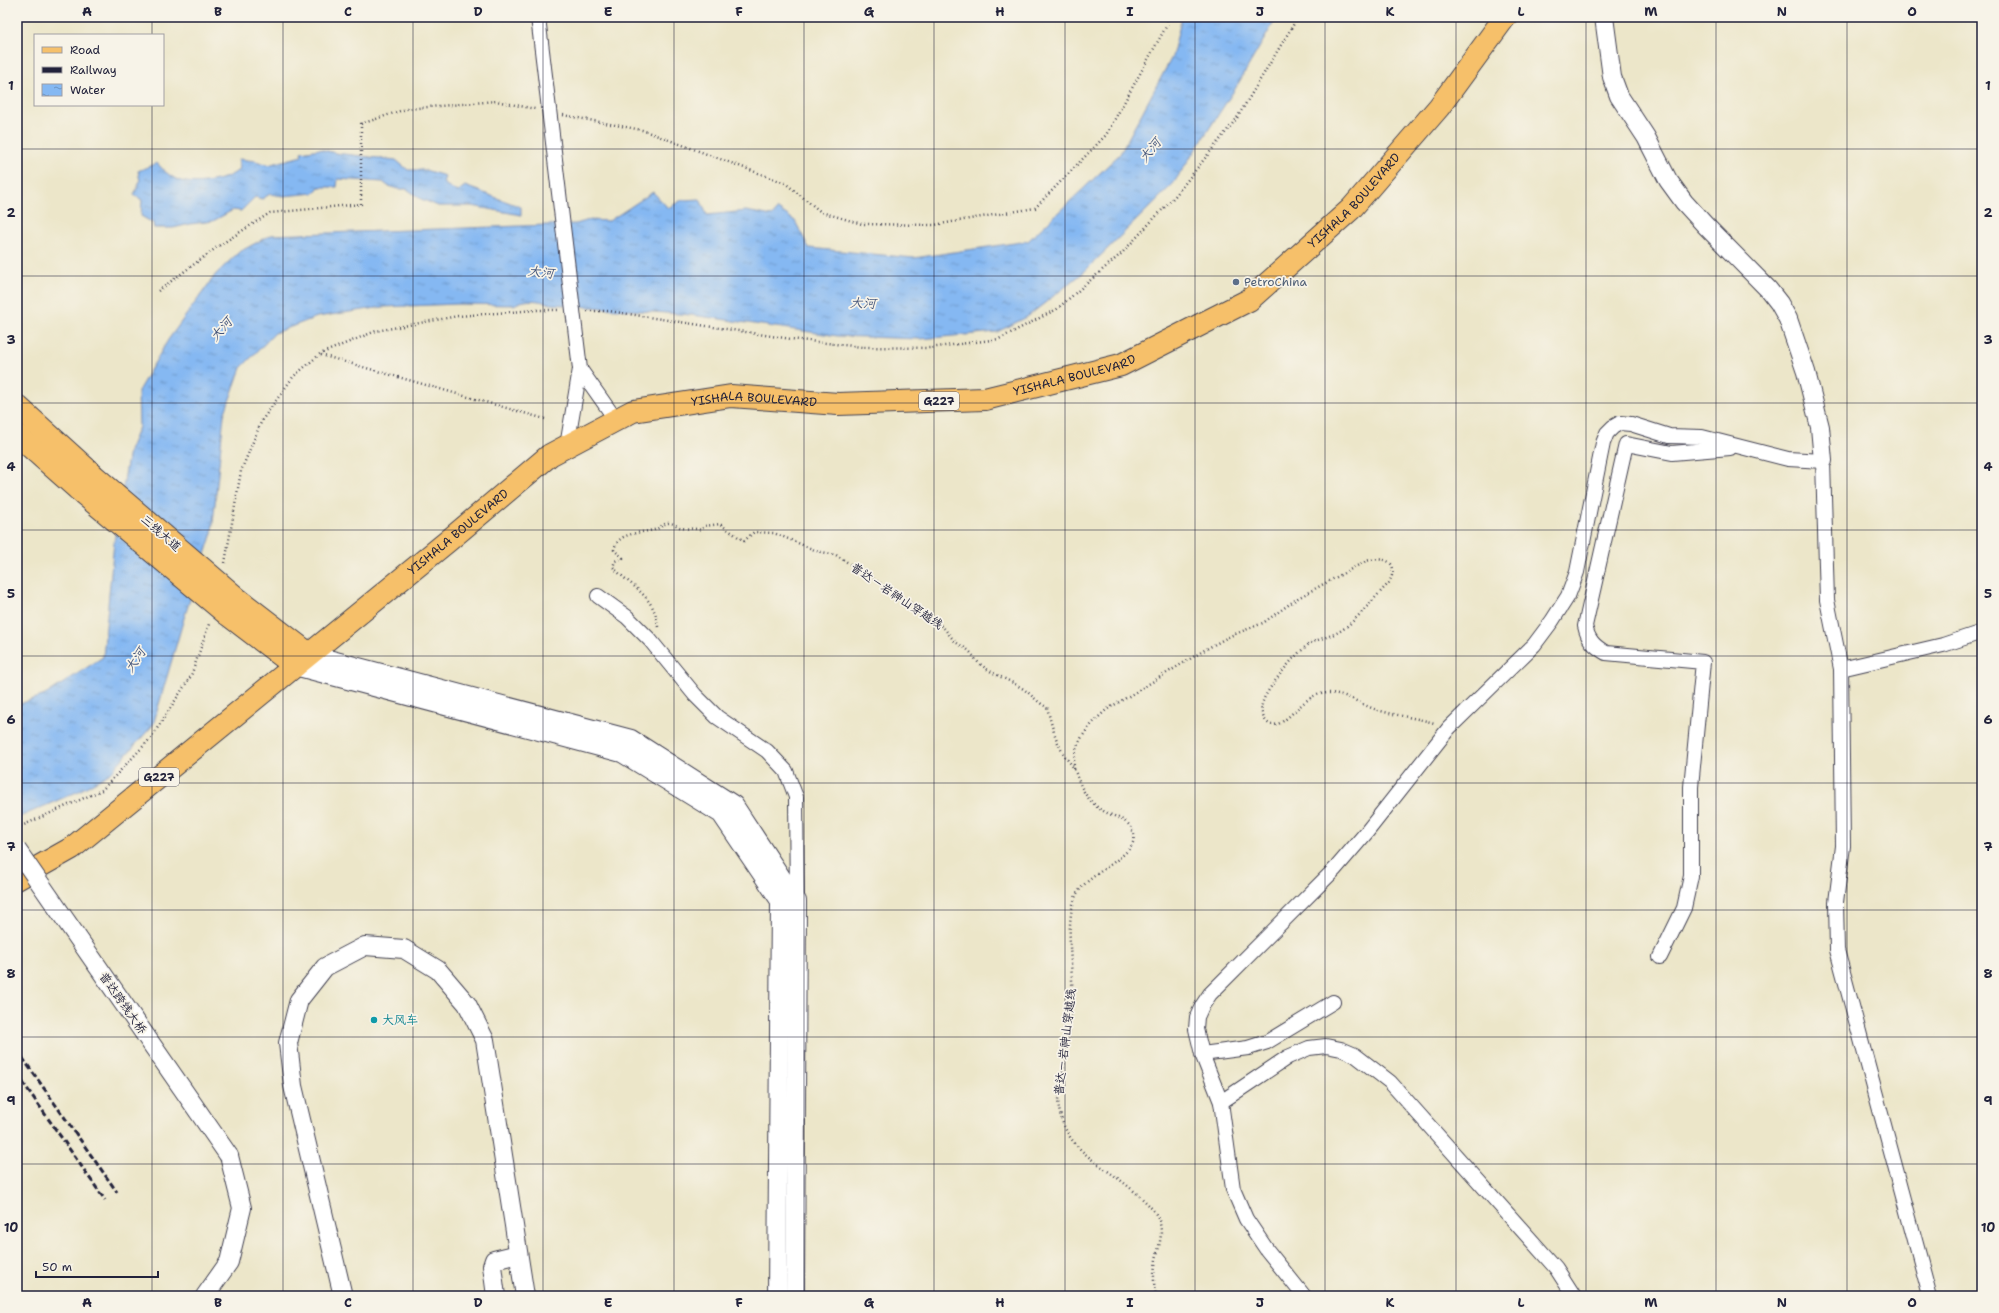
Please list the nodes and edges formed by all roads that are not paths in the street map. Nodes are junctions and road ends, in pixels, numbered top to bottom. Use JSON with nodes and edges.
{"nodes":[{"id":1,"x":538,"y":17,"type":"edge"},
{"id":2,"x":1506,"y":17,"type":"edge"},
{"id":3,"x":1604,"y":17,"type":"edge"},
{"id":4,"x":580,"y":369,"type":"junction"},
{"id":5,"x":17,"y":406,"type":"edge"},
{"id":6,"x":616,"y":420,"type":"junction"},
{"id":7,"x":17,"y":435,"type":"edge"},
{"id":8,"x":567,"y":446,"type":"junction"},
{"id":9,"x":1740,"y":447,"type":"junction"},
{"id":10,"x":1823,"y":461,"type":"junction"},
{"id":11,"x":86,"y":482,"type":"junction"},
{"id":12,"x":598,"y":596,"type":"dead end"},
{"id":13,"x":1982,"y":632,"type":"edge"},
{"id":14,"x":302,"y":660,"type":"junction"},
{"id":15,"x":1840,"y":669,"type":"junction"},
{"id":16,"x":17,"y":850,"type":"edge"},
{"id":17,"x":17,"y":879,"type":"edge"},
{"id":18,"x":796,"y":901,"type":"junction"},
{"id":19,"x":1660,"y":957,"type":"dead end"},
{"id":20,"x":1333,"y":1002,"type":"dead end"},
{"id":21,"x":1202,"y":1054,"type":"junction"},
{"id":22,"x":1221,"y":1102,"type":"junction"},
{"id":23,"x":518,"y":1254,"type":"junction"},
{"id":24,"x":206,"y":1296,"type":"edge"},
{"id":25,"x":343,"y":1296,"type":"edge"},
{"id":26,"x":496,"y":1296,"type":"edge"},
{"id":27,"x":525,"y":1296,"type":"edge"},
{"id":28,"x":777,"y":1296,"type":"edge"},
{"id":29,"x":795,"y":1296,"type":"edge"},
{"id":30,"x":1304,"y":1296,"type":"edge"},
{"id":31,"x":1574,"y":1296,"type":"edge"},
{"id":32,"x":1930,"y":1296,"type":"edge"}],
"edges":[{"from":1,"to":4,"type":"street","bridge":true},
{"from":2,"to":6,"type":"main road","name":"YISHALA BOULEVARD","number":"G227"},
{"from":3,"to":10,"type":"street"},
{"from":4,"to":6,"type":"street"},
{"from":4,"to":8,"type":"street"},
{"from":5,"to":11,"type":"main road","name":"三线大道"},
{"from":6,"to":8,"type":"main road","name":"YISHALA BOULEVARD","number":"G227"},
{"from":7,"to":11,"type":"main road","name":"三线大道"},
{"from":8,"to":14,"type":"main road","name":"YISHALA BOULEVARD","number":"G227"},
{"from":9,"to":10,"type":"street"},
{"from":9,"to":19,"type":"street"},
{"from":9,"to":21,"type":"street"},
{"from":10,"to":15,"type":"street"},
{"from":11,"to":14,"type":"main road","name":"三线大道","bridge":true},
{"from":12,"to":18,"type":"street"},
{"from":13,"to":15,"type":"street"},
{"from":14,"to":17,"type":"main road","name":"YISHALA BOULEVARD","number":"G227"},
{"from":14,"to":18,"type":"street"},
{"from":14,"to":28,"type":"street"},
{"from":15,"to":32,"type":"street"},
{"from":16,"to":24,"type":"street","name":"普达跨线大桥","bridge":true},
{"from":18,"to":29,"type":"street"},
{"from":20,"to":21,"type":"street"},
{"from":21,"to":22,"type":"street"},
{"from":22,"to":30,"type":"street"},
{"from":22,"to":31,"type":"street"},
{"from":23,"to":25,"type":"street"},
{"from":23,"to":26,"type":"street"},
{"from":23,"to":27,"type":"street"}]}
